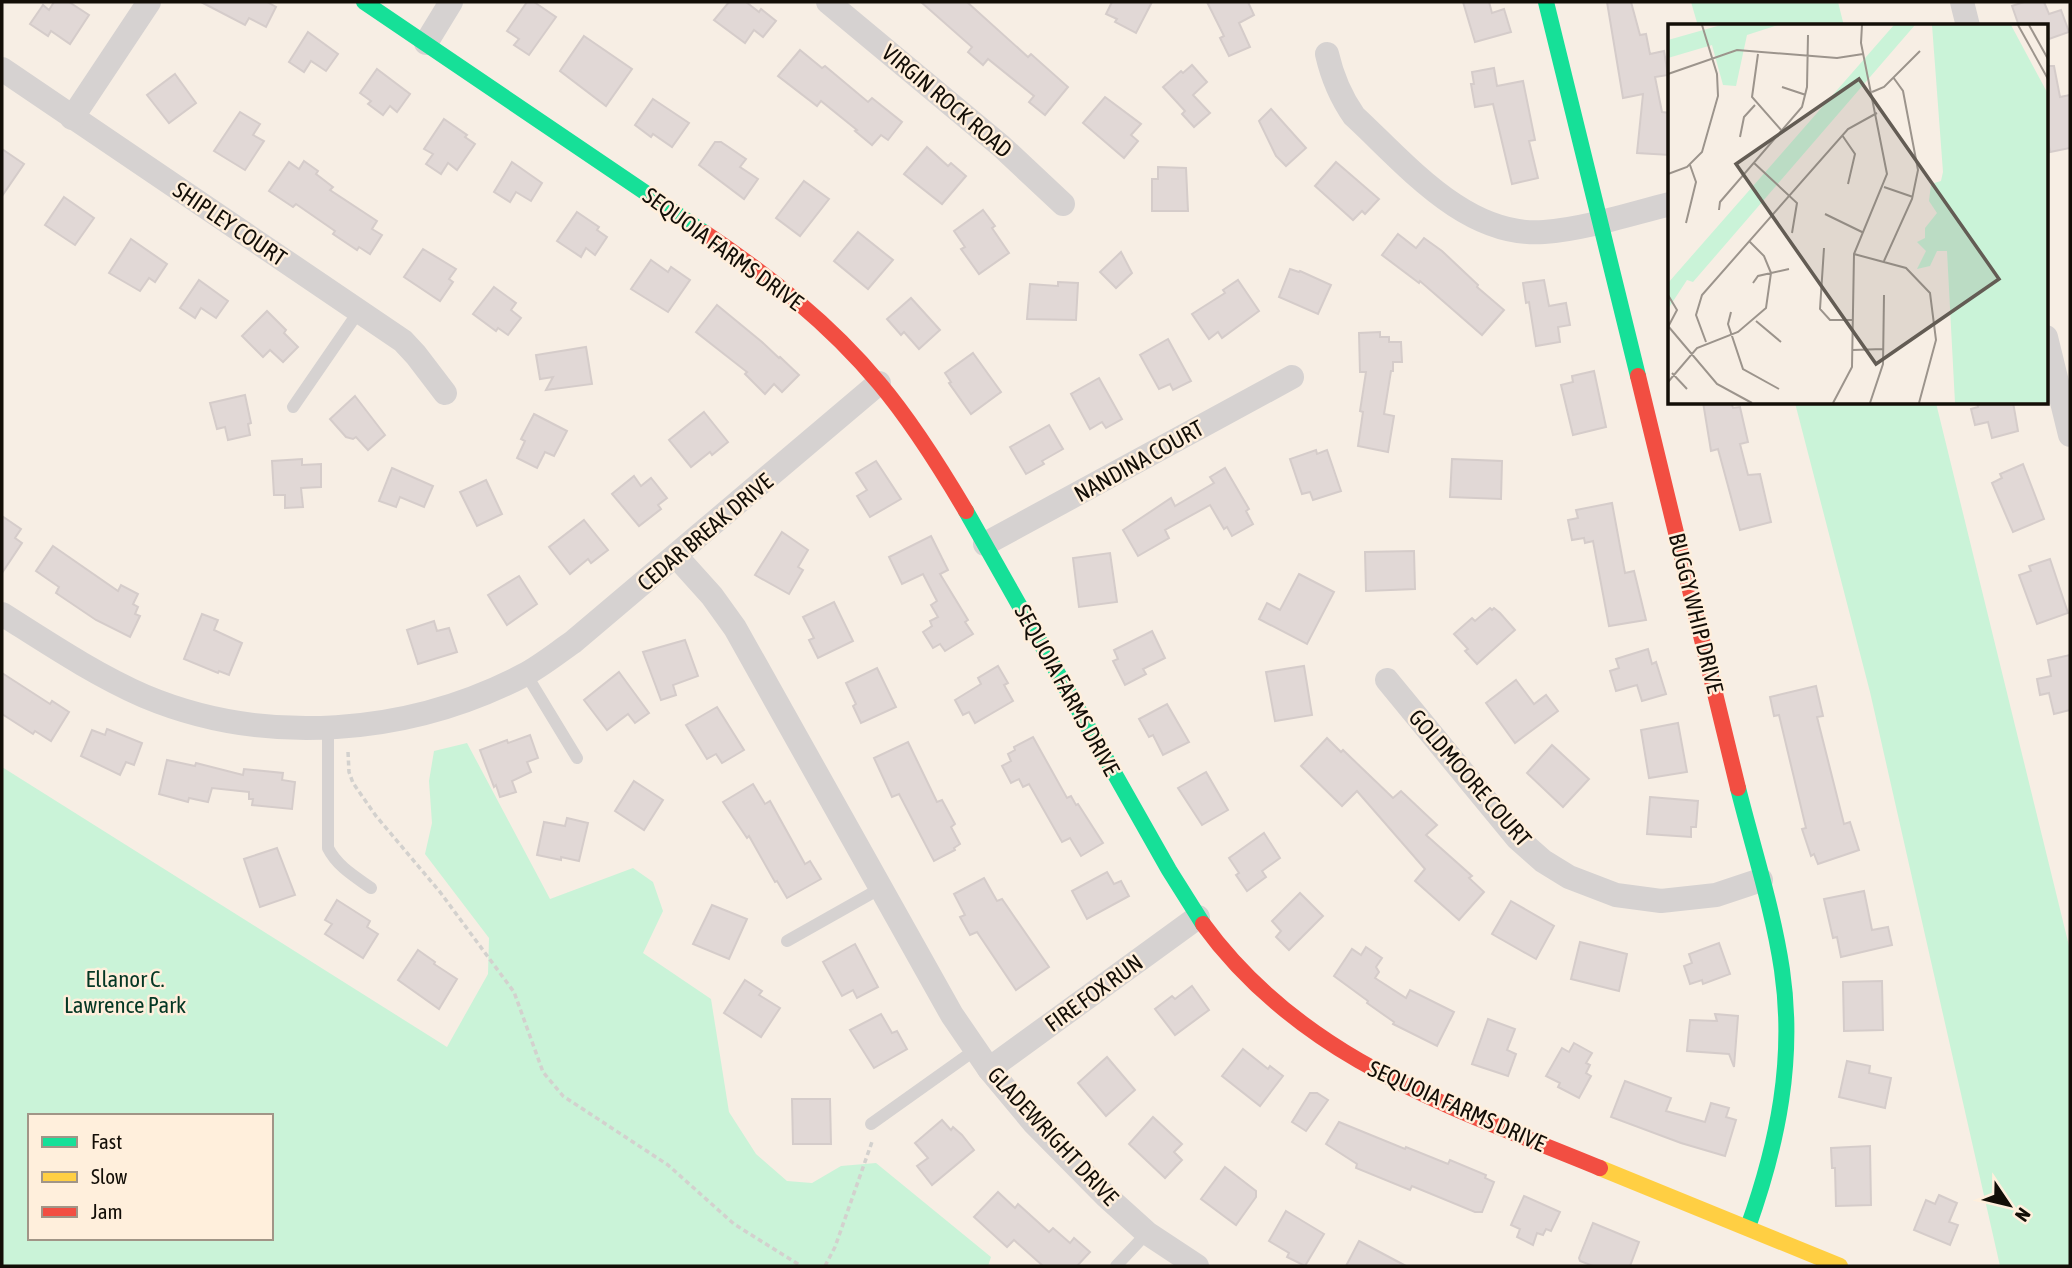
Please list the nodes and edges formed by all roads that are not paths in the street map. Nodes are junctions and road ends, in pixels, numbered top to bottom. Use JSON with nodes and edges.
{"nodes":[{"id":1,"x":149,"y":2,"type":"edge"},
{"id":2,"x":364,"y":2,"type":"edge"},
{"id":3,"x":451,"y":2,"type":"edge"},
{"id":4,"x":828,"y":2,"type":"edge"},
{"id":5,"x":1546,"y":2,"type":"edge"},
{"id":6,"x":1962,"y":2,"type":"edge"},
{"id":7,"x":1968,"y":24,"type":"edge"},
{"id":8,"x":426,"y":43,"type":"junction"},
{"id":9,"x":1327,"y":54,"type":"dead end"},
{"id":10,"x":2,"y":69,"type":"edge"},
{"id":11,"x":72,"y":118,"type":"junction"},
{"id":12,"x":1063,"y":204,"type":"dead end"},
{"id":13,"x":1668,"y":204,"type":"edge"},
{"id":14,"x":1600,"y":220,"type":"junction"},
{"id":15,"x":359,"y":312,"type":"junction"},
{"id":16,"x":2048,"y":345,"type":"edge"},
{"id":17,"x":1292,"y":377,"type":"dead end"},
{"id":18,"x":879,"y":383,"type":"junction"},
{"id":19,"x":445,"y":393,"type":"dead end"},
{"id":20,"x":293,"y":407,"type":"dead end"},
{"id":21,"x":2070,"y":435,"type":"edge"},
{"id":22,"x":985,"y":544,"type":"junction"},
{"id":23,"x":676,"y":556,"type":"junction"},
{"id":24,"x":2,"y":614,"type":"edge"},
{"id":25,"x":526,"y":674,"type":"junction"},
{"id":26,"x":1387,"y":680,"type":"dead end"},
{"id":27,"x":328,"y":729,"type":"junction"},
{"id":28,"x":577,"y":758,"type":"dead end"},
{"id":29,"x":1761,"y":880,"type":"junction"},
{"id":30,"x":371,"y":888,"type":"dead end"},
{"id":31,"x":881,"y":888,"type":"junction"},
{"id":32,"x":1198,"y":917,"type":"junction"},
{"id":33,"x":787,"y":942,"type":"dead end"},
{"id":34,"x":982,"y":1059,"type":"junction"},
{"id":35,"x":873,"y":1130,"type":"road end"},
{"id":36,"x":1748,"y":1227,"type":"junction"},
{"id":37,"x":1147,"y":1233,"type":"junction"},
{"id":38,"x":1116,"y":1266,"type":"edge"},
{"id":39,"x":1196,"y":1266,"type":"edge"},
{"id":40,"x":1840,"y":1266,"type":"edge"}],
"edges":[{"from":1,"to":11,"type":"street"},
{"from":2,"to":8,"type":"street","name":"SEQUOIA FARMS DRIVE"},
{"from":3,"to":8,"type":"street"},
{"from":4,"to":12,"type":"street","name":"VIRGIN ROCK ROAD"},
{"from":5,"to":14,"type":"street","name":"BUGGY WHIP DRIVE"},
{"from":6,"to":7,"type":"street"},
{"from":8,"to":18,"type":"street","name":"SEQUOIA FARMS DRIVE"},
{"from":9,"to":14,"type":"street"},
{"from":10,"to":11,"type":"street","name":"SHIPLEY COURT"},
{"from":11,"to":15,"type":"street","name":"SHIPLEY COURT"},
{"from":13,"to":14,"type":"street"},
{"from":14,"to":29,"type":"street","name":"BUGGY WHIP DRIVE"},
{"from":15,"to":19,"type":"street","name":"SHIPLEY COURT"},
{"from":15,"to":20,"type":"lane"},
{"from":16,"to":21,"type":"street"},
{"from":17,"to":22,"type":"street","name":"NANDINA COURT"},
{"from":18,"to":22,"type":"street","name":"SEQUOIA FARMS DRIVE"},
{"from":18,"to":23,"type":"street","name":"CEDAR BREAK DRIVE"},
{"from":22,"to":32,"type":"street","name":"SEQUOIA FARMS DRIVE"},
{"from":23,"to":25,"type":"street","name":"CEDAR BREAK DRIVE"},
{"from":23,"to":31,"type":"street","name":"GLADEWRIGHT DRIVE"},
{"from":24,"to":27,"type":"street","name":"CEDAR BREAK DRIVE"},
{"from":25,"to":27,"type":"street","name":"CEDAR BREAK DRIVE"},
{"from":25,"to":28,"type":"lane"},
{"from":26,"to":29,"type":"street","name":"GOLDMOORE COURT"},
{"from":27,"to":30,"type":"lane"},
{"from":29,"to":36,"type":"street","name":"BUGGY WHIP DRIVE"},
{"from":31,"to":33,"type":"lane"},
{"from":31,"to":34,"type":"street","name":"GLADEWRIGHT DRIVE"},
{"from":32,"to":34,"type":"street","name":"FIRE FOX RUN"},
{"from":32,"to":36,"type":"street","name":"SEQUOIA FARMS DRIVE"},
{"from":34,"to":35,"type":"lane"},
{"from":34,"to":37,"type":"street","name":"GLADEWRIGHT DRIVE"},
{"from":36,"to":40,"type":"street","name":"SEQUOIA FARMS DRIVE"},
{"from":37,"to":38,"type":"lane"},
{"from":37,"to":39,"type":"street","name":"GLADEWRIGHT DRIVE"}]}
